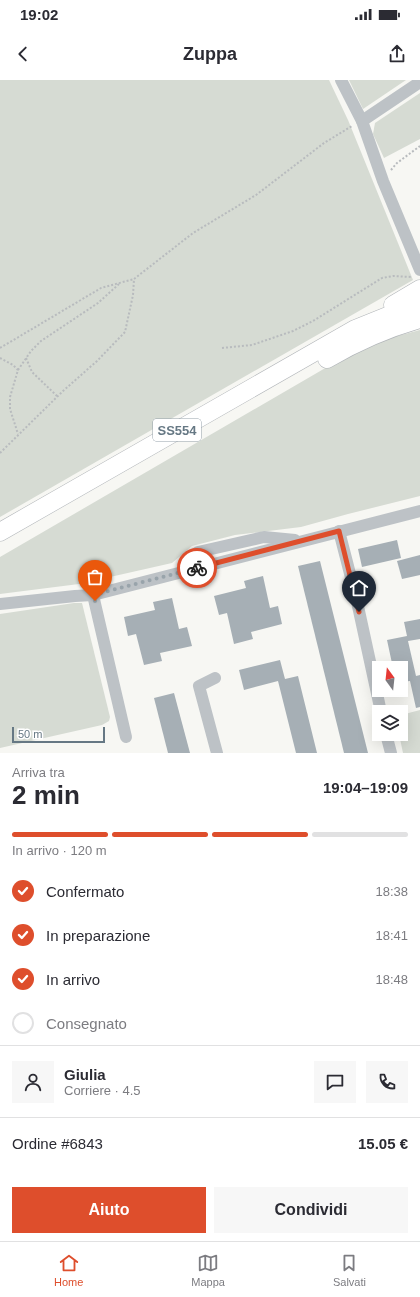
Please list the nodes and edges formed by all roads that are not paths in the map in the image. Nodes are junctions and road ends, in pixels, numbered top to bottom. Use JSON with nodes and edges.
{"nodes":[{"id":1,"x":341,"y":80,"type":"edge"},
{"id":2,"x":420,"y":82,"type":"edge"},
{"id":3,"x":362,"y":121,"type":"junction"},
{"id":4,"x":418,"y":279,"type":"edge"},
{"id":5,"x":420,"y":305,"type":"edge"},
{"id":6,"x":420,"y":319,"type":"edge"},
{"id":7,"x":355,"y":329,"type":"junction"},
{"id":8,"x":420,"y":511,"type":"edge"},
{"id":9,"x":339,"y":531,"type":"junction"},
{"id":10,"x":0,"y":532,"type":"edge"},
{"id":11,"x":0,"y":545,"type":"edge"},
{"id":12,"x":93,"y":595,"type":"junction"},
{"id":13,"x":0,"y":604,"type":"edge"},
{"id":14,"x":215,"y":678,"type":"dead end"},
{"id":15,"x":379,"y":705,"type":"edge"},
{"id":16,"x":126,"y":737,"type":"dead end"},
{"id":17,"x":387,"y":741,"type":"edge"},
{"id":18,"x":217,"y":753,"type":"edge"},
{"id":19,"x":390,"y":753,"type":"edge"}],
"edges":[{"from":1,"to":3,"type":"street"},
{"from":2,"to":3,"type":"street"},
{"from":3,"to":4,"type":"street"},
{"from":4,"to":7,"type":"highway"},
{"from":5,"to":7,"type":"highway","number":"SS554"},
{"from":6,"to":11,"type":"highway","number":"SS554"},
{"from":7,"to":10,"type":"highway","number":"SS554"},
{"from":8,"to":9,"type":"street"},
{"from":9,"to":12,"type":"street"},
{"from":9,"to":15,"type":"street"},
{"from":12,"to":13,"type":"street"},
{"from":12,"to":16,"type":"street"},
{"from":14,"to":18,"type":"street"},
{"from":17,"to":19,"type":"street"}]}
